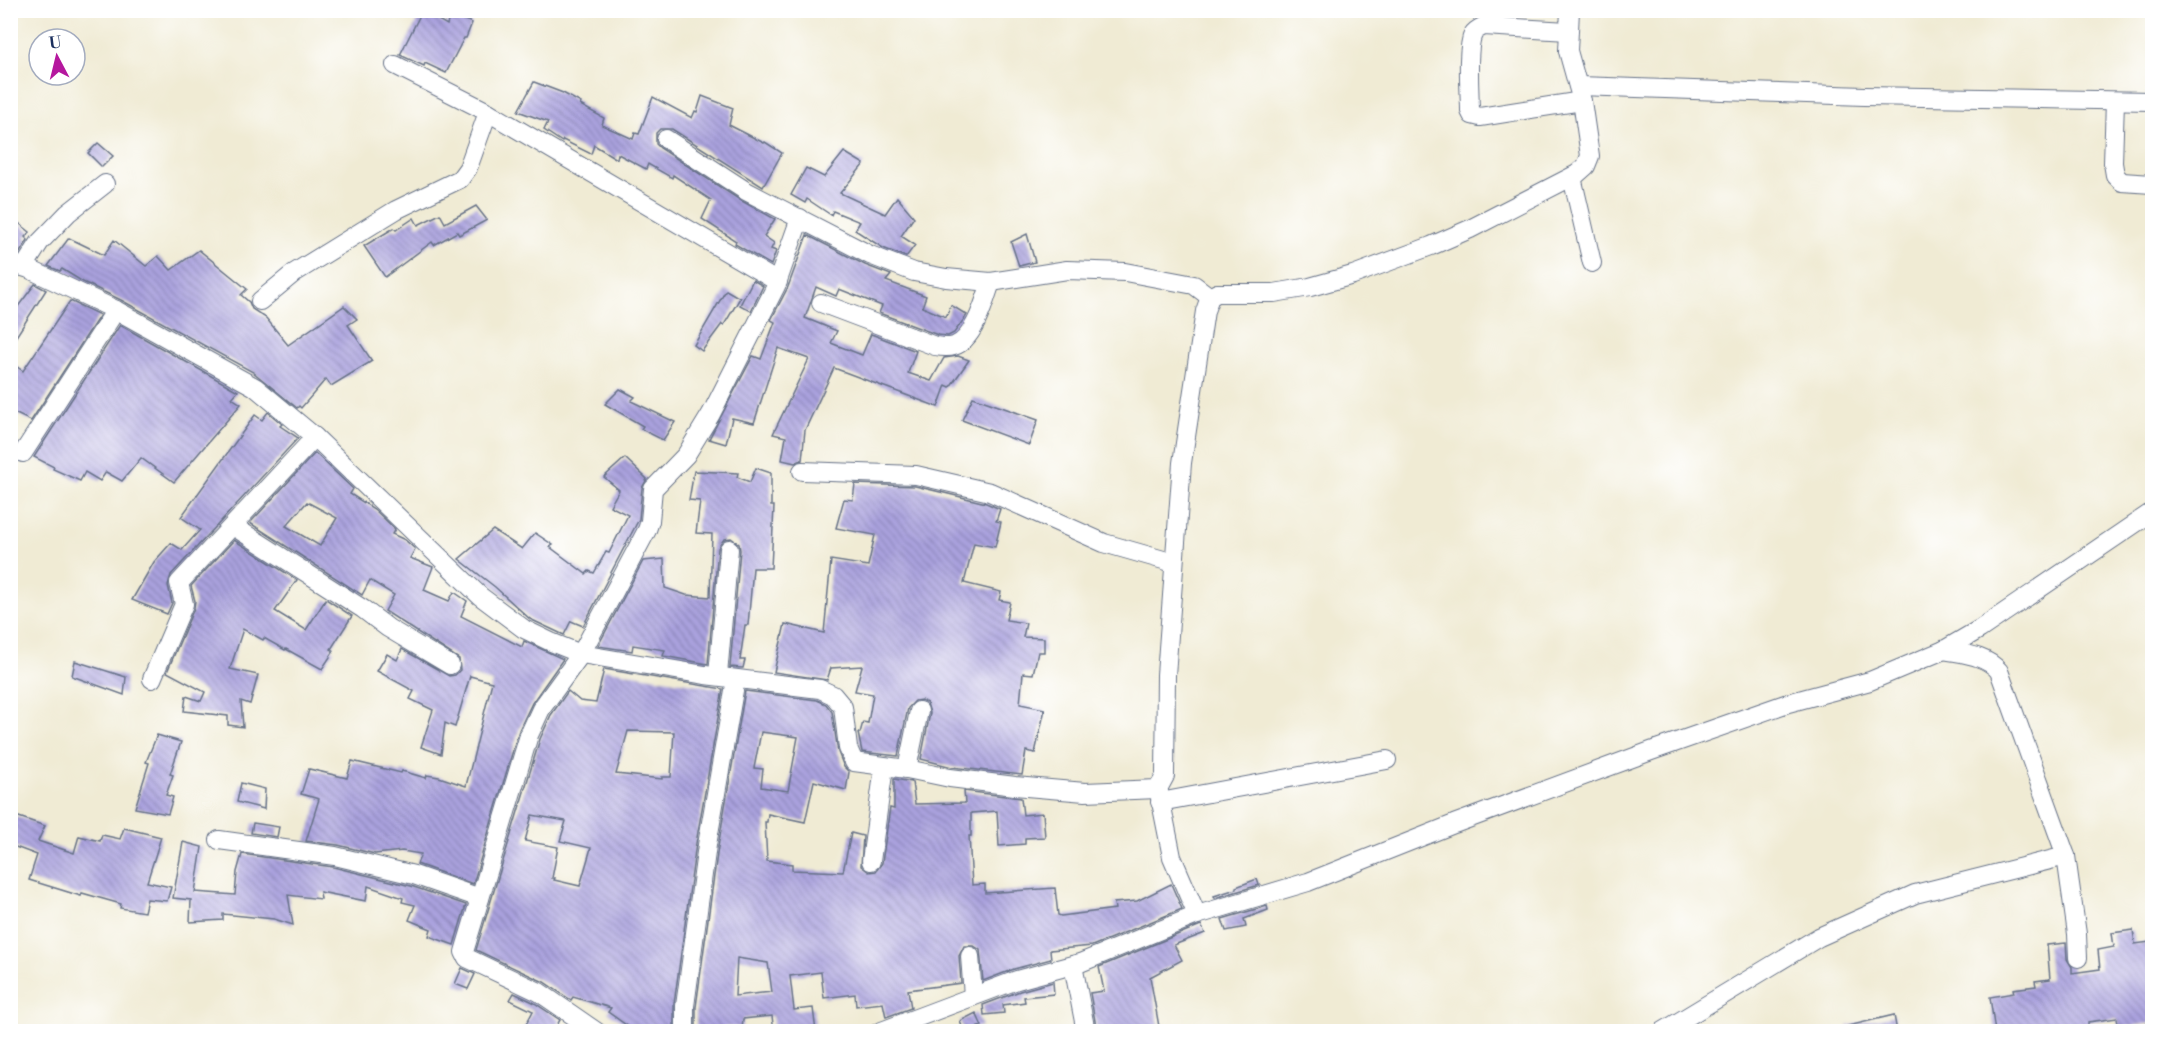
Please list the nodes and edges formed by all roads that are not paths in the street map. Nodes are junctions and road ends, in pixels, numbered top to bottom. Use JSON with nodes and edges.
{"nodes":[{"id":1,"x":1570,"y":10,"type":"edge"},
{"id":2,"x":1568,"y":31,"type":"junction"},
{"id":3,"x":395,"y":65,"type":"dead end"},
{"id":4,"x":1580,"y":94,"type":"junction"},
{"id":5,"x":2115,"y":101,"type":"junction"},
{"id":6,"x":2152,"y":102,"type":"edge"},
{"id":7,"x":488,"y":112,"type":"junction"},
{"id":8,"x":666,"y":139,"type":"dead end"},
{"id":9,"x":1572,"y":177,"type":"junction"},
{"id":10,"x":105,"y":184,"type":"dead end"},
{"id":11,"x":2152,"y":184,"type":"edge"},
{"id":12,"x":800,"y":218,"type":"junction"},
{"id":13,"x":1592,"y":263,"type":"dead end"},
{"id":14,"x":17,"y":265,"type":"edge"},
{"id":15,"x":999,"y":280,"type":"junction"},
{"id":16,"x":778,"y":282,"type":"junction"},
{"id":17,"x":1207,"y":294,"type":"junction"},
{"id":18,"x":260,"y":301,"type":"dead end"},
{"id":19,"x":820,"y":303,"type":"dead end"},
{"id":20,"x":116,"y":310,"type":"junction"},
{"id":21,"x":315,"y":437,"type":"junction"},
{"id":22,"x":23,"y":453,"type":"dead end"},
{"id":23,"x":802,"y":471,"type":"dead end"},
{"id":24,"x":2152,"y":512,"type":"edge"},
{"id":25,"x":233,"y":526,"type":"junction"},
{"id":26,"x":729,"y":549,"type":"dead end"},
{"id":27,"x":1174,"y":563,"type":"junction"},
{"id":28,"x":1944,"y":650,"type":"junction"},
{"id":29,"x":581,"y":654,"type":"junction"},
{"id":30,"x":450,"y":665,"type":"dead end"},
{"id":31,"x":727,"y":677,"type":"junction"},
{"id":32,"x":152,"y":679,"type":"dead end"},
{"id":33,"x":919,"y":711,"type":"dead end"},
{"id":34,"x":1387,"y":760,"type":"dead end"},
{"id":35,"x":884,"y":767,"type":"junction"},
{"id":36,"x":907,"y":769,"type":"junction"},
{"id":37,"x":1159,"y":795,"type":"junction"},
{"id":38,"x":219,"y":840,"type":"dead end"},
{"id":39,"x":2066,"y":856,"type":"junction"},
{"id":40,"x":871,"y":861,"type":"dead end"},
{"id":41,"x":480,"y":898,"type":"junction"},
{"id":42,"x":1197,"y":915,"type":"junction"},
{"id":43,"x":970,"y":956,"type":"dead end"},
{"id":44,"x":2078,"y":958,"type":"dead end"},
{"id":45,"x":1073,"y":966,"type":"junction"},
{"id":46,"x":973,"y":996,"type":"junction"},
{"id":47,"x":597,"y":1032,"type":"edge"},
{"id":48,"x":685,"y":1032,"type":"edge"},
{"id":49,"x":879,"y":1032,"type":"edge"},
{"id":50,"x":1086,"y":1032,"type":"edge"},
{"id":51,"x":1662,"y":1032,"type":"edge"}],
"edges":[{"from":1,"to":2,"type":"street"},
{"from":2,"to":4,"type":"street"},
{"from":2,"to":4,"type":"street"},
{"from":3,"to":7,"type":"street"},
{"from":4,"to":5,"type":"street"},
{"from":4,"to":9,"type":"street"},
{"from":5,"to":6,"type":"street"},
{"from":5,"to":11,"type":"street"},
{"from":7,"to":16,"type":"street"},
{"from":7,"to":18,"type":"street"},
{"from":8,"to":12,"type":"street"},
{"from":9,"to":13,"type":"street"},
{"from":9,"to":17,"type":"street"},
{"from":10,"to":14,"type":"street"},
{"from":12,"to":15,"type":"street"},
{"from":12,"to":16,"type":"street"},
{"from":14,"to":20,"type":"street"},
{"from":15,"to":17,"type":"street"},
{"from":15,"to":19,"type":"street"},
{"from":16,"to":29,"type":"street"},
{"from":17,"to":27,"type":"street"},
{"from":20,"to":21,"type":"street"},
{"from":20,"to":22,"type":"street"},
{"from":21,"to":25,"type":"street"},
{"from":21,"to":29,"type":"street"},
{"from":23,"to":27,"type":"street"},
{"from":24,"to":28,"type":"street"},
{"from":25,"to":30,"type":"street"},
{"from":25,"to":32,"type":"street"},
{"from":26,"to":31,"type":"street"},
{"from":27,"to":37,"type":"street"},
{"from":28,"to":39,"type":"street"},
{"from":28,"to":42,"type":"street"},
{"from":29,"to":31,"type":"street"},
{"from":29,"to":41,"type":"street"},
{"from":31,"to":35,"type":"street"},
{"from":31,"to":48,"type":"street"},
{"from":33,"to":36,"type":"street"},
{"from":34,"to":37,"type":"street"},
{"from":35,"to":36,"type":"street"},
{"from":35,"to":40,"type":"street"},
{"from":36,"to":37,"type":"street"},
{"from":37,"to":42,"type":"street"},
{"from":38,"to":41,"type":"street"},
{"from":39,"to":44,"type":"street"},
{"from":39,"to":51,"type":"street"},
{"from":41,"to":47,"type":"street"},
{"from":42,"to":45,"type":"street"},
{"from":43,"to":46,"type":"street"},
{"from":45,"to":46,"type":"street"},
{"from":45,"to":50,"type":"street"},
{"from":46,"to":49,"type":"street"}]}
